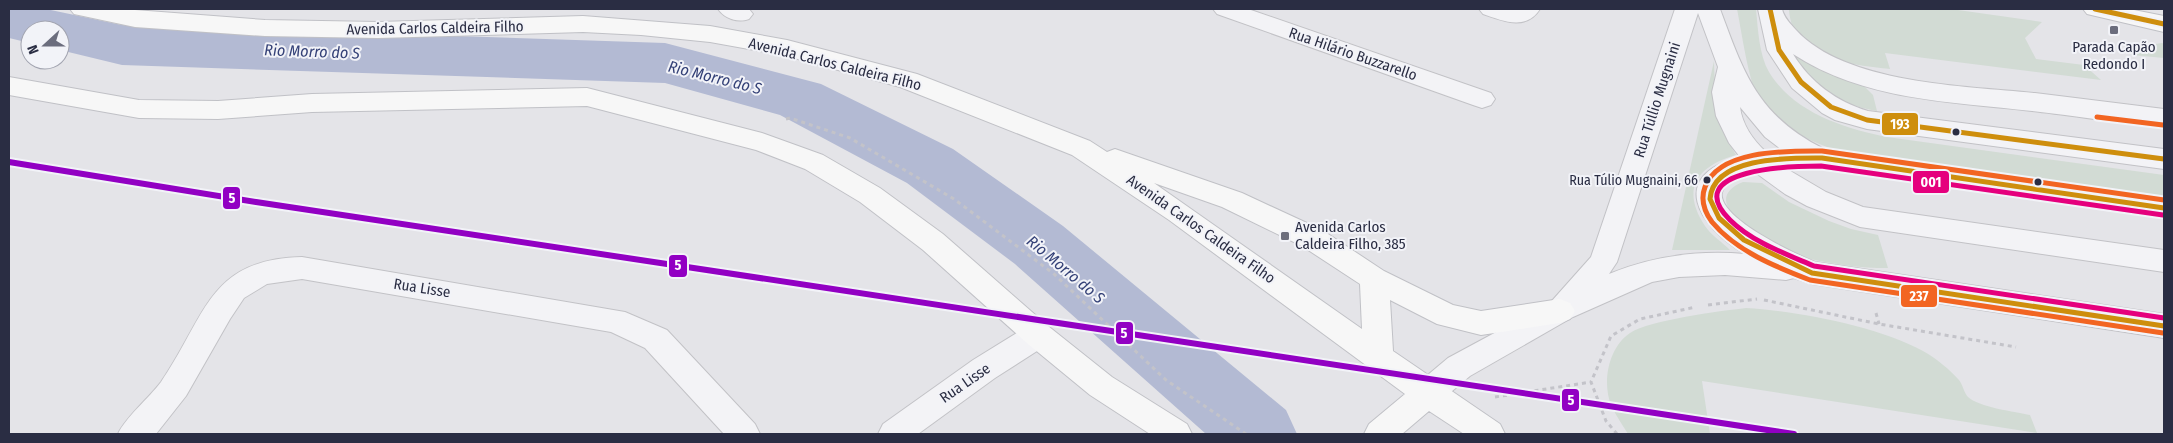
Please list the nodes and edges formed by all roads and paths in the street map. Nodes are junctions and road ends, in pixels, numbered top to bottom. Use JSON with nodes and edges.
{"nodes":[{"id":1,"x":82,"y":9,"type":"edge"},
{"id":2,"x":1225,"y":9,"type":"edge"},
{"id":3,"x":1491,"y":9,"type":"edge"},
{"id":4,"x":1528,"y":9,"type":"edge"},
{"id":5,"x":1687,"y":9,"type":"edge"},
{"id":6,"x":1708,"y":9,"type":"edge"},
{"id":7,"x":1770,"y":9,"type":"edge"},
{"id":8,"x":2096,"y":9,"type":"edge"},
{"id":9,"x":2164,"y":24,"type":"edge"},
{"id":10,"x":1729,"y":69,"type":"junction"},
{"id":11,"x":9,"y":86,"type":"edge"},
{"id":12,"x":1482,"y":99,"type":"dead end"},
{"id":13,"x":2164,"y":118,"type":"edge"},
{"id":14,"x":781,"y":120,"type":"dead end"},
{"id":15,"x":1081,"y":148,"type":"junction"},
{"id":16,"x":1822,"y":158,"type":"junction"},
{"id":17,"x":2164,"y":159,"type":"edge"},
{"id":18,"x":1760,"y":161,"type":"junction"},
{"id":19,"x":2164,"y":208,"type":"edge"},
{"id":20,"x":2164,"y":261,"type":"edge"},
{"id":21,"x":1812,"y":273,"type":"junction"},
{"id":22,"x":1374,"y":279,"type":"junction"},
{"id":23,"x":1708,"y":305,"type":"dead end"},
{"id":24,"x":1696,"y":307,"type":"dead end"},
{"id":25,"x":1560,"y":311,"type":"junction"},
{"id":26,"x":2164,"y":326,"type":"edge"},
{"id":27,"x":1038,"y":335,"type":"junction"},
{"id":28,"x":2016,"y":347,"type":"dead end"},
{"id":29,"x":1378,"y":356,"type":"junction"},
{"id":30,"x":1591,"y":382,"type":"junction"},
{"id":31,"x":1428,"y":393,"type":"junction"},
{"id":32,"x":1483,"y":430,"type":"edge"},
{"id":33,"x":134,"y":434,"type":"edge"},
{"id":34,"x":744,"y":434,"type":"edge"},
{"id":35,"x":894,"y":434,"type":"edge"},
{"id":36,"x":1176,"y":434,"type":"edge"},
{"id":37,"x":1246,"y":434,"type":"edge"},
{"id":38,"x":1380,"y":434,"type":"edge"},
{"id":39,"x":1617,"y":434,"type":"edge"}],
"edges":[{"from":1,"to":15,"type":"main road","name":"Avenida Carlos Caldeira Filho"},
{"from":2,"to":12,"type":"street","name":"Rua Hilário Buzzarello"},
{"from":3,"to":4,"type":"street"},
{"from":5,"to":25,"type":"street","name":"Rua Túllio Mugnaini"},
{"from":6,"to":10,"type":"street"},
{"from":7,"to":13,"type":"street"},
{"from":7,"to":17,"type":"street"},
{"from":8,"to":9,"type":"main road"},
{"from":10,"to":16,"type":"street"},
{"from":10,"to":18,"type":"street"},
{"from":11,"to":27,"type":"main road"},
{"from":14,"to":37,"type":"path"},
{"from":15,"to":22,"type":"main road"},
{"from":15,"to":29,"type":"main road","name":"Avenida Carlos Caldeira Filho"},
{"from":16,"to":18,"type":"street"},
{"from":16,"to":19,"type":"street"},
{"from":18,"to":20,"type":"street"},
{"from":18,"to":21,"type":"street"},
{"from":21,"to":25,"type":"street"},
{"from":21,"to":26,"type":"street"},
{"from":22,"to":25,"type":"main road"},
{"from":22,"to":29,"type":"main road"},
{"from":23,"to":28,"type":"path"},
{"from":24,"to":30,"type":"path"},
{"from":25,"to":31,"type":"street","name":"Rua Túllio Mugnaini"},
{"from":27,"to":35,"type":"street","name":"Rua Lisse"},
{"from":27,"to":36,"type":"main road"},
{"from":29,"to":31,"type":"main road","name":"Avenida Carlos Caldeira Filho"},
{"from":30,"to":32,"type":"path"},
{"from":30,"to":39,"type":"path"},
{"from":31,"to":32,"type":"main road","name":"Avenida Carlos Caldeira Filho"},
{"from":31,"to":38,"type":"main road","name":"Rua Túllio Mugnaini"},
{"from":33,"to":34,"type":"street","name":"Rua Lisse"}]}
